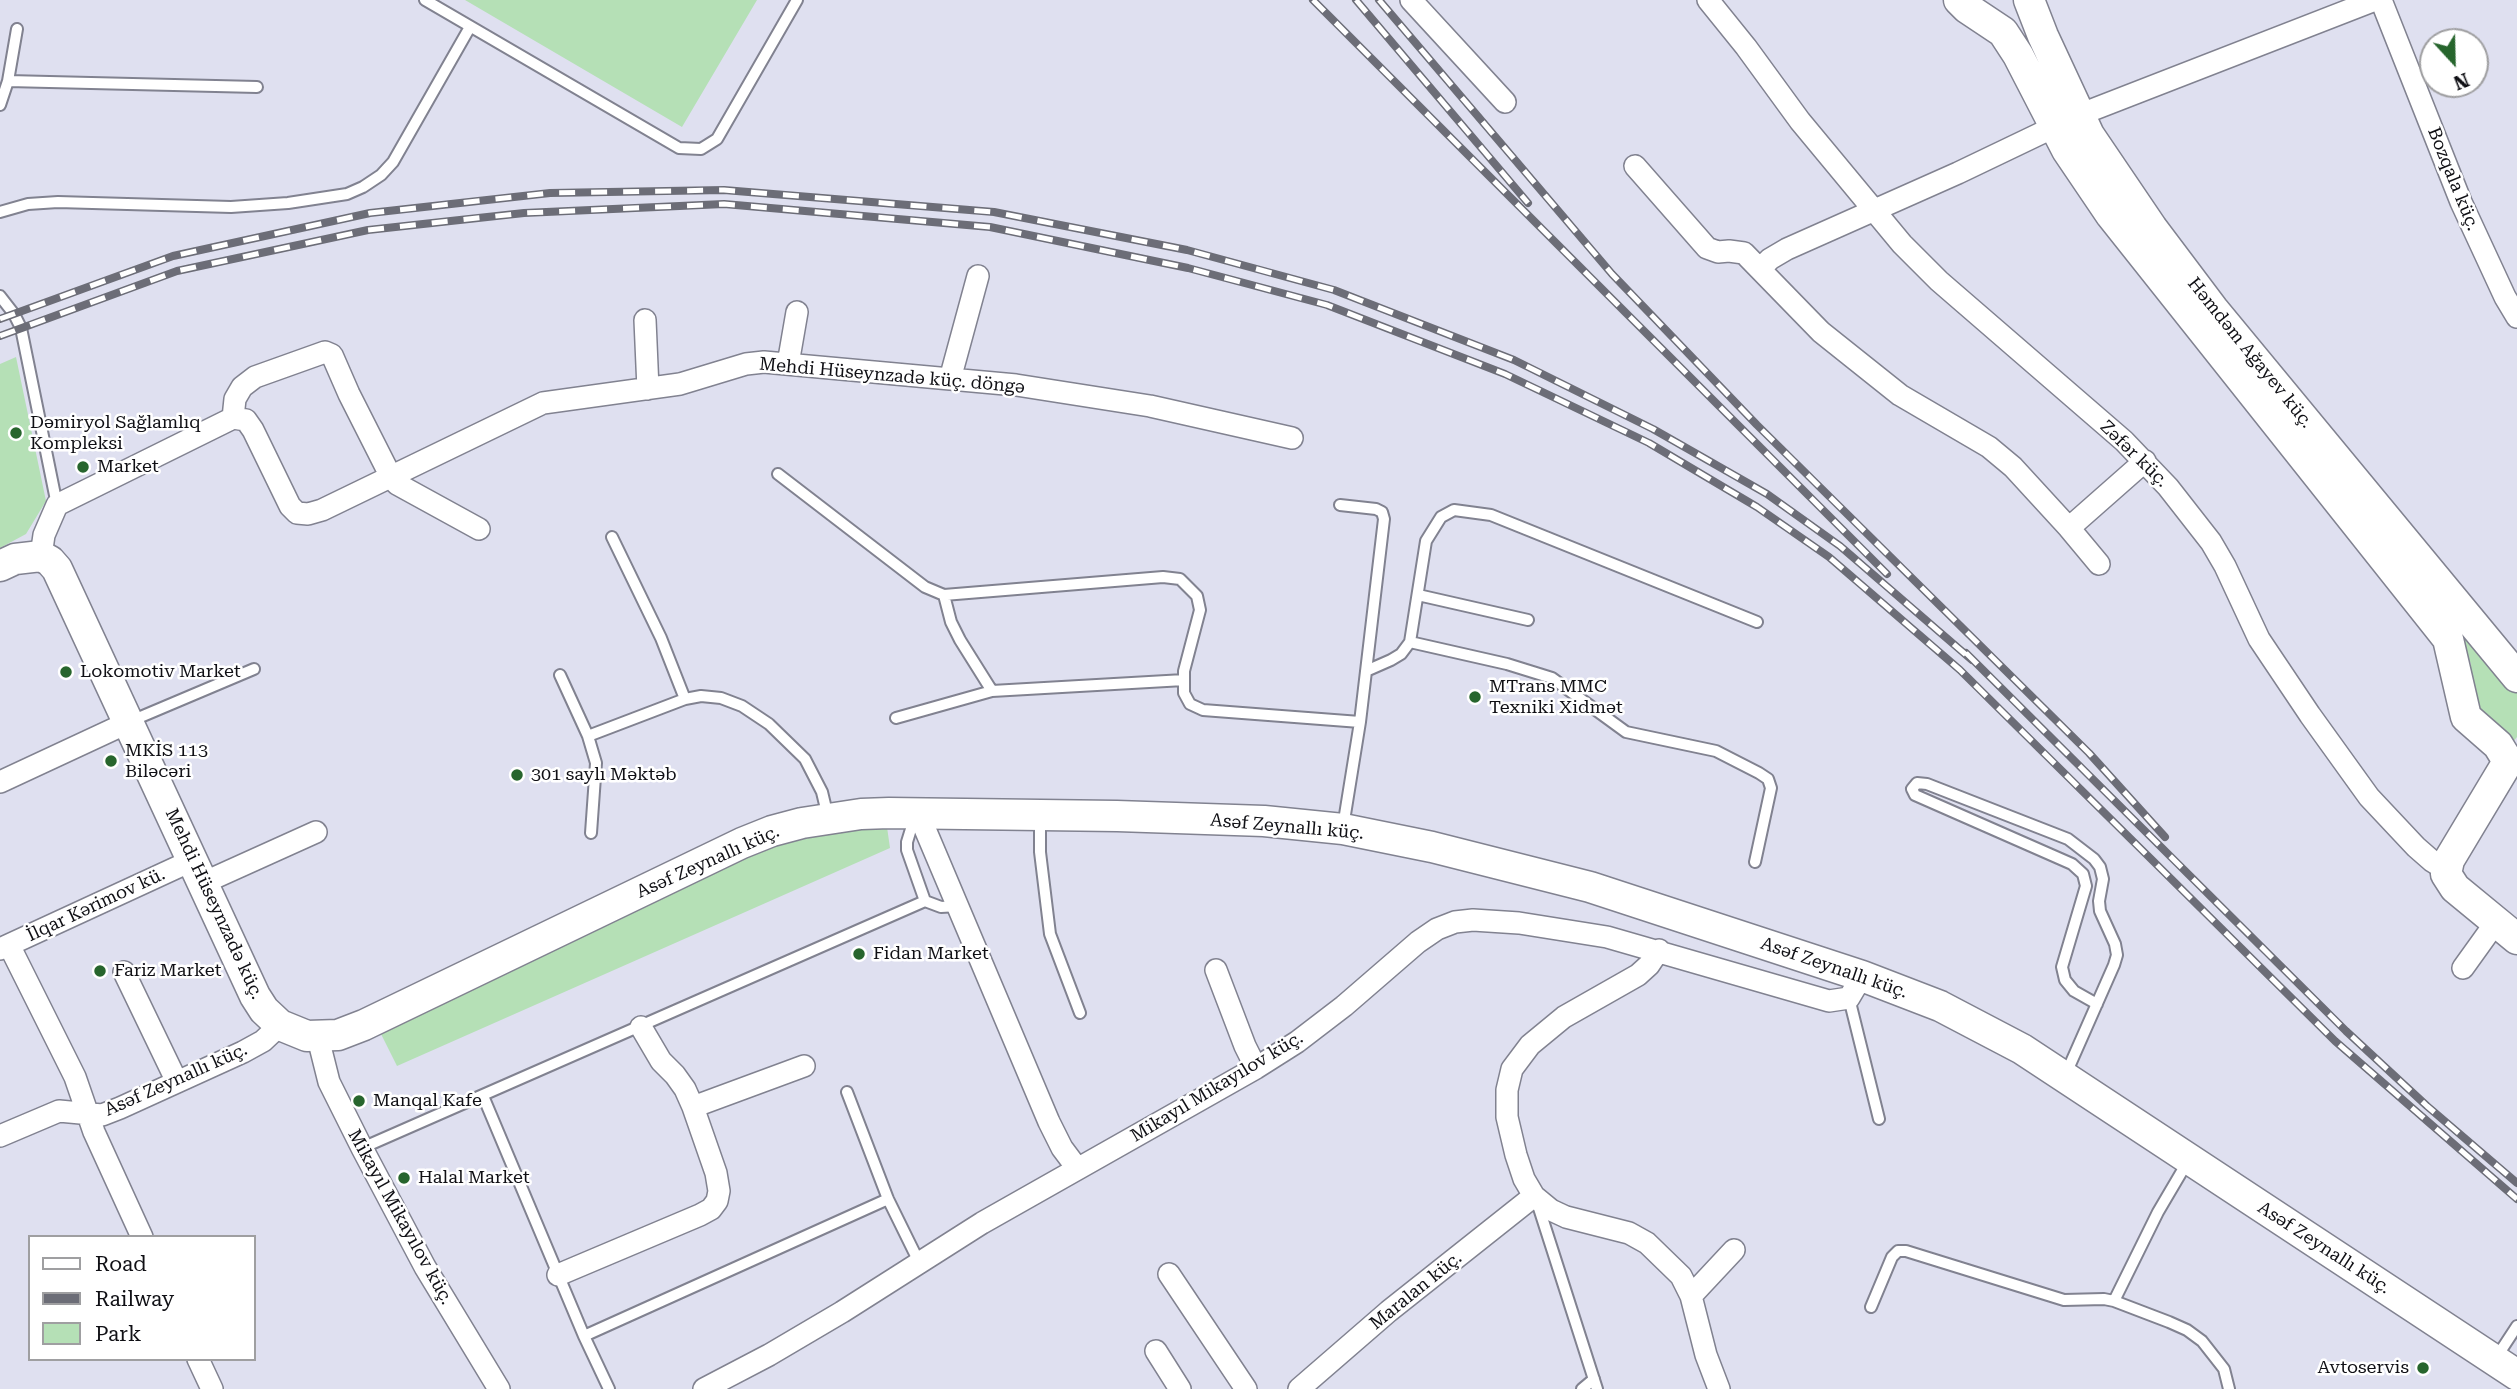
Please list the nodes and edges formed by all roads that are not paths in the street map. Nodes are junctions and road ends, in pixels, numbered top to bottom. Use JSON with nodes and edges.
{"nodes":[{"id":1,"x":425,"y":0,"type":"edge"},
{"id":2,"x":797,"y":0,"type":"edge"},
{"id":3,"x":1411,"y":0,"type":"edge"},
{"id":4,"x":1708,"y":0,"type":"edge"},
{"id":5,"x":1959,"y":0,"type":"edge"},
{"id":6,"x":2029,"y":0,"type":"edge"},
{"id":7,"x":2375,"y":0,"type":"edge"},
{"id":8,"x":2381,"y":0,"type":"edge"},
{"id":9,"x":470,"y":27,"type":"junction"},
{"id":10,"x":18,"y":29,"type":"dead end"},
{"id":11,"x":8,"y":81,"type":"junction"},
{"id":12,"x":257,"y":87,"type":"dead end"},
{"id":13,"x":1505,"y":102,"type":"dead end"},
{"id":14,"x":0,"y":105,"type":"edge"},
{"id":15,"x":2066,"y":121,"type":"junction"},
{"id":16,"x":1635,"y":166,"type":"dead end"},
{"id":17,"x":1874,"y":211,"type":"junction"},
{"id":18,"x":0,"y":212,"type":"edge"},
{"id":19,"x":1760,"y":269,"type":"junction"},
{"id":20,"x":978,"y":276,"type":"dead end"},
{"id":21,"x":0,"y":296,"type":"edge"},
{"id":22,"x":797,"y":312,"type":"dead end"},
{"id":23,"x":2517,"y":317,"type":"edge"},
{"id":24,"x":645,"y":320,"type":"dead end"},
{"id":25,"x":788,"y":365,"type":"junction"},
{"id":26,"x":950,"y":379,"type":"junction"},
{"id":27,"x":648,"y":389,"type":"junction"},
{"id":28,"x":233,"y":418,"type":"junction"},
{"id":29,"x":1292,"y":438,"type":"dead end"},
{"id":30,"x":2145,"y":461,"type":"junction"},
{"id":31,"x":778,"y":474,"type":"dead end"},
{"id":32,"x":391,"y":477,"type":"junction"},
{"id":33,"x":57,"y":505,"type":"junction"},
{"id":34,"x":1340,"y":505,"type":"dead end"},
{"id":35,"x":2069,"y":528,"type":"junction"},
{"id":36,"x":479,"y":529,"type":"dead end"},
{"id":37,"x":612,"y":537,"type":"dead end"},
{"id":38,"x":41,"y":556,"type":"junction"},
{"id":39,"x":2099,"y":564,"type":"dead end"},
{"id":40,"x":0,"y":566,"type":"edge"},
{"id":41,"x":944,"y":595,"type":"junction"},
{"id":42,"x":1418,"y":595,"type":"junction"},
{"id":43,"x":1528,"y":620,"type":"dead end"},
{"id":44,"x":1757,"y":622,"type":"dead end"},
{"id":45,"x":1410,"y":642,"type":"junction"},
{"id":46,"x":254,"y":670,"type":"dead end"},
{"id":47,"x":1366,"y":671,"type":"junction"},
{"id":48,"x":560,"y":675,"type":"dead end"},
{"id":49,"x":2517,"y":677,"type":"edge"},
{"id":50,"x":1184,"y":680,"type":"junction"},
{"id":51,"x":992,"y":691,"type":"junction"},
{"id":52,"x":685,"y":699,"type":"junction"},
{"id":53,"x":895,"y":718,"type":"dead end"},
{"id":54,"x":129,"y":722,"type":"junction"},
{"id":55,"x":1360,"y":722,"type":"junction"},
{"id":56,"x":587,"y":736,"type":"junction"},
{"id":57,"x":2511,"y":756,"type":"edge"},
{"id":58,"x":0,"y":782,"type":"edge"},
{"id":59,"x":921,"y":814,"type":"junction"},
{"id":60,"x":1040,"y":816,"type":"junction"},
{"id":61,"x":828,"y":818,"type":"junction"},
{"id":62,"x":1343,"y":829,"type":"junction"},
{"id":63,"x":316,"y":832,"type":"dead end"},
{"id":64,"x":591,"y":833,"type":"dead end"},
{"id":65,"x":1755,"y":862,"type":"dead end"},
{"id":66,"x":2445,"y":869,"type":"junction"},
{"id":67,"x":198,"y":872,"type":"junction"},
{"id":68,"x":925,"y":901,"type":"junction"},
{"id":69,"x":958,"y":906,"type":"junction"},
{"id":70,"x":2507,"y":930,"type":"edge"},
{"id":71,"x":5,"y":947,"type":"edge"},
{"id":72,"x":1659,"y":950,"type":"junction"},
{"id":73,"x":2463,"y":968,"type":"dead end"},
{"id":74,"x":1216,"y":970,"type":"dead end"},
{"id":75,"x":124,"y":972,"type":"dead end"},
{"id":76,"x":1855,"y":987,"type":"junction"},
{"id":77,"x":2097,"y":1004,"type":"junction"},
{"id":78,"x":1080,"y":1013,"type":"dead end"},
{"id":79,"x":280,"y":1025,"type":"junction"},
{"id":80,"x":641,"y":1027,"type":"junction"},
{"id":81,"x":318,"y":1038,"type":"junction"},
{"id":82,"x":804,"y":1066,"type":"dead end"},
{"id":83,"x":1256,"y":1068,"type":"junction"},
{"id":84,"x":2065,"y":1076,"type":"junction"},
{"id":85,"x":177,"y":1082,"type":"junction"},
{"id":86,"x":847,"y":1092,"type":"dead end"},
{"id":87,"x":483,"y":1096,"type":"junction"},
{"id":88,"x":693,"y":1107,"type":"junction"},
{"id":89,"x":88,"y":1115,"type":"junction"},
{"id":90,"x":1879,"y":1118,"type":"dead end"},
{"id":91,"x":0,"y":1136,"type":"edge"},
{"id":92,"x":362,"y":1149,"type":"junction"},
{"id":93,"x":2189,"y":1159,"type":"junction"},
{"id":94,"x":1077,"y":1168,"type":"junction"},
{"id":95,"x":1534,"y":1196,"type":"junction"},
{"id":96,"x":888,"y":1199,"type":"junction"},
{"id":97,"x":141,"y":1235,"type":"edge"},
{"id":98,"x":1734,"y":1250,"type":"dead end"},
{"id":99,"x":919,"y":1262,"type":"junction"},
{"id":100,"x":1170,"y":1274,"type":"dead end"},
{"id":101,"x":558,"y":1275,"type":"junction"},
{"id":102,"x":1691,"y":1296,"type":"junction"},
{"id":103,"x":2114,"y":1301,"type":"junction"},
{"id":104,"x":1871,"y":1307,"type":"dead end"},
{"id":105,"x":2517,"y":1326,"type":"edge"},
{"id":106,"x":584,"y":1336,"type":"junction"},
{"id":107,"x":1156,"y":1351,"type":"dead end"},
{"id":108,"x":199,"y":1361,"type":"edge"},
{"id":109,"x":2506,"y":1368,"type":"edge"},
{"id":110,"x":1596,"y":1384,"type":"edge"},
{"id":111,"x":212,"y":1389,"type":"edge"},
{"id":112,"x":499,"y":1389,"type":"edge"},
{"id":113,"x":609,"y":1389,"type":"edge"},
{"id":114,"x":704,"y":1389,"type":"edge"},
{"id":115,"x":1180,"y":1389,"type":"edge"},
{"id":116,"x":1246,"y":1389,"type":"edge"},
{"id":117,"x":1299,"y":1389,"type":"edge"},
{"id":118,"x":1582,"y":1389,"type":"edge"},
{"id":119,"x":1719,"y":1389,"type":"edge"},
{"id":120,"x":2229,"y":1389,"type":"edge"}],
"edges":[{"from":1,"to":9,"type":"lane"},
{"from":2,"to":9,"type":"lane"},
{"from":3,"to":13,"type":"street"},
{"from":4,"to":17,"type":"street","name":"Zəfər küç."},
{"from":5,"to":15,"type":"main road"},
{"from":6,"to":15,"type":"main road","name":"Həmdəm Ağayev küç."},
{"from":7,"to":15,"type":"street"},
{"from":8,"to":23,"type":"street","name":"Bozqala küç."},
{"from":9,"to":18,"type":"lane"},
{"from":10,"to":11,"type":"lane"},
{"from":11,"to":12,"type":"lane"},
{"from":11,"to":14,"type":"lane"},
{"from":15,"to":17,"type":"street"},
{"from":15,"to":49,"type":"main road","name":"Həmdəm Ağayev küç."},
{"from":15,"to":57,"type":"main road"},
{"from":16,"to":19,"type":"street"},
{"from":17,"to":19,"type":"street"},
{"from":17,"to":30,"type":"street","name":"Zəfər küç."},
{"from":19,"to":35,"type":"street"},
{"from":20,"to":26,"type":"street"},
{"from":21,"to":33,"type":"lane"},
{"from":22,"to":25,"type":"street"},
{"from":24,"to":27,"type":"street"},
{"from":25,"to":26,"type":"street","name":"Mehdi Hüseynzadə küç. döngə"},
{"from":25,"to":27,"type":"street","name":"Mehdi Hüseynzadə küç. döngə"},
{"from":26,"to":29,"type":"street","name":"Mehdi Hüseynzadə küç. döngə"},
{"from":27,"to":32,"type":"street","name":"Mehdi Hüseynzadə küç. döngə"},
{"from":28,"to":32,"type":"street","name":"Mehdi Hüseynzadə küç. döngə"},
{"from":28,"to":32,"type":"street"},
{"from":28,"to":33,"type":"street"},
{"from":30,"to":35,"type":"street"},
{"from":30,"to":66,"type":"street","name":"Zəfər küç."},
{"from":31,"to":41,"type":"lane"},
{"from":32,"to":36,"type":"street"},
{"from":33,"to":38,"type":"street"},
{"from":34,"to":47,"type":"lane"},
{"from":35,"to":39,"type":"street"},
{"from":37,"to":52,"type":"lane"},
{"from":38,"to":40,"type":"main road"},
{"from":38,"to":54,"type":"main road","name":"Mehdi Hüseynzadə küç."},
{"from":41,"to":50,"type":"lane"},
{"from":41,"to":51,"type":"lane"},
{"from":42,"to":43,"type":"lane"},
{"from":42,"to":44,"type":"lane"},
{"from":42,"to":45,"type":"lane"},
{"from":45,"to":47,"type":"lane"},
{"from":45,"to":65,"type":"lane"},
{"from":46,"to":54,"type":"lane"},
{"from":47,"to":55,"type":"lane"},
{"from":48,"to":56,"type":"lane"},
{"from":50,"to":51,"type":"lane"},
{"from":50,"to":55,"type":"lane"},
{"from":51,"to":53,"type":"lane"},
{"from":52,"to":56,"type":"lane"},
{"from":52,"to":61,"type":"lane"},
{"from":54,"to":58,"type":"street"},
{"from":54,"to":67,"type":"main road","name":"Mehdi Hüseynzadə küç."},
{"from":55,"to":62,"type":"lane"},
{"from":56,"to":64,"type":"lane"},
{"from":57,"to":66,"type":"main road"},
{"from":59,"to":60,"type":"main road","name":"Asəf Zeynallı küç."},
{"from":59,"to":61,"type":"main road","name":"Asəf Zeynallı küç."},
{"from":59,"to":68,"type":"lane"},
{"from":59,"to":69,"type":"street"},
{"from":60,"to":62,"type":"main road","name":"Asəf Zeynallı küç."},
{"from":60,"to":78,"type":"lane"},
{"from":61,"to":81,"type":"main road","name":"Asəf Zeynallı küç."},
{"from":62,"to":76,"type":"main road","name":"Asəf Zeynallı küç."},
{"from":63,"to":67,"type":"street","name":"İlqar Kərimov kü."},
{"from":66,"to":70,"type":"main road","name":"Zəfər küç."},
{"from":67,"to":71,"type":"street","name":"İlqar Kərimov kü."},
{"from":67,"to":79,"type":"main road","name":"Mehdi Hüseynzadə küç."},
{"from":68,"to":69,"type":"lane"},
{"from":68,"to":80,"type":"lane"},
{"from":69,"to":94,"type":"street"},
{"from":70,"to":73,"type":"street"},
{"from":71,"to":89,"type":"street"},
{"from":72,"to":76,"type":"street","name":"Mikayıl Mikayılov küç."},
{"from":72,"to":83,"type":"street","name":"Mikayıl Mikayılov küç."},
{"from":72,"to":95,"type":"street"},
{"from":74,"to":83,"type":"street"},
{"from":75,"to":85,"type":"street"},
{"from":76,"to":84,"type":"main road","name":"Asəf Zeynallı küç."},
{"from":76,"to":90,"type":"lane"},
{"from":77,"to":77,"type":"lane"},
{"from":77,"to":84,"type":"lane"},
{"from":79,"to":81,"type":"main road"},
{"from":79,"to":85,"type":"street","name":"Asəf Zeynallı küç."},
{"from":80,"to":87,"type":"lane"},
{"from":80,"to":88,"type":"street"},
{"from":81,"to":92,"type":"street","name":"Mikayıl Mikayılov küç."},
{"from":82,"to":88,"type":"street"},
{"from":83,"to":94,"type":"street","name":"Mikayıl Mikayılov küç."},
{"from":84,"to":93,"type":"main road","name":"Asəf Zeynallı küç."},
{"from":85,"to":89,"type":"street","name":"Asəf Zeynallı küç."},
{"from":86,"to":96,"type":"lane"},
{"from":87,"to":92,"type":"lane"},
{"from":87,"to":101,"type":"lane"},
{"from":88,"to":101,"type":"street"},
{"from":89,"to":91,"type":"street","name":"Asəf Zeynallı küç."},
{"from":89,"to":97,"type":"street"},
{"from":92,"to":112,"type":"street","name":"Mikayıl Mikayılov küç."},
{"from":93,"to":103,"type":"lane"},
{"from":93,"to":109,"type":"main road","name":"Asəf Zeynallı küç."},
{"from":94,"to":99,"type":"street","name":"Mikayıl Mikayılov küç."},
{"from":95,"to":102,"type":"street"},
{"from":95,"to":110,"type":"lane"},
{"from":95,"to":117,"type":"street","name":"Maralan küç."},
{"from":96,"to":99,"type":"lane"},
{"from":96,"to":106,"type":"lane"},
{"from":98,"to":102,"type":"street"},
{"from":99,"to":114,"type":"street","name":"Mikayıl Mikayılov küç."},
{"from":100,"to":116,"type":"street"},
{"from":101,"to":106,"type":"lane"},
{"from":102,"to":119,"type":"street"},
{"from":103,"to":104,"type":"lane"},
{"from":103,"to":120,"type":"lane"},
{"from":105,"to":109,"type":"lane"},
{"from":106,"to":113,"type":"lane"},
{"from":107,"to":115,"type":"street"},
{"from":108,"to":111,"type":"street"},
{"from":110,"to":118,"type":"lane"}]}
